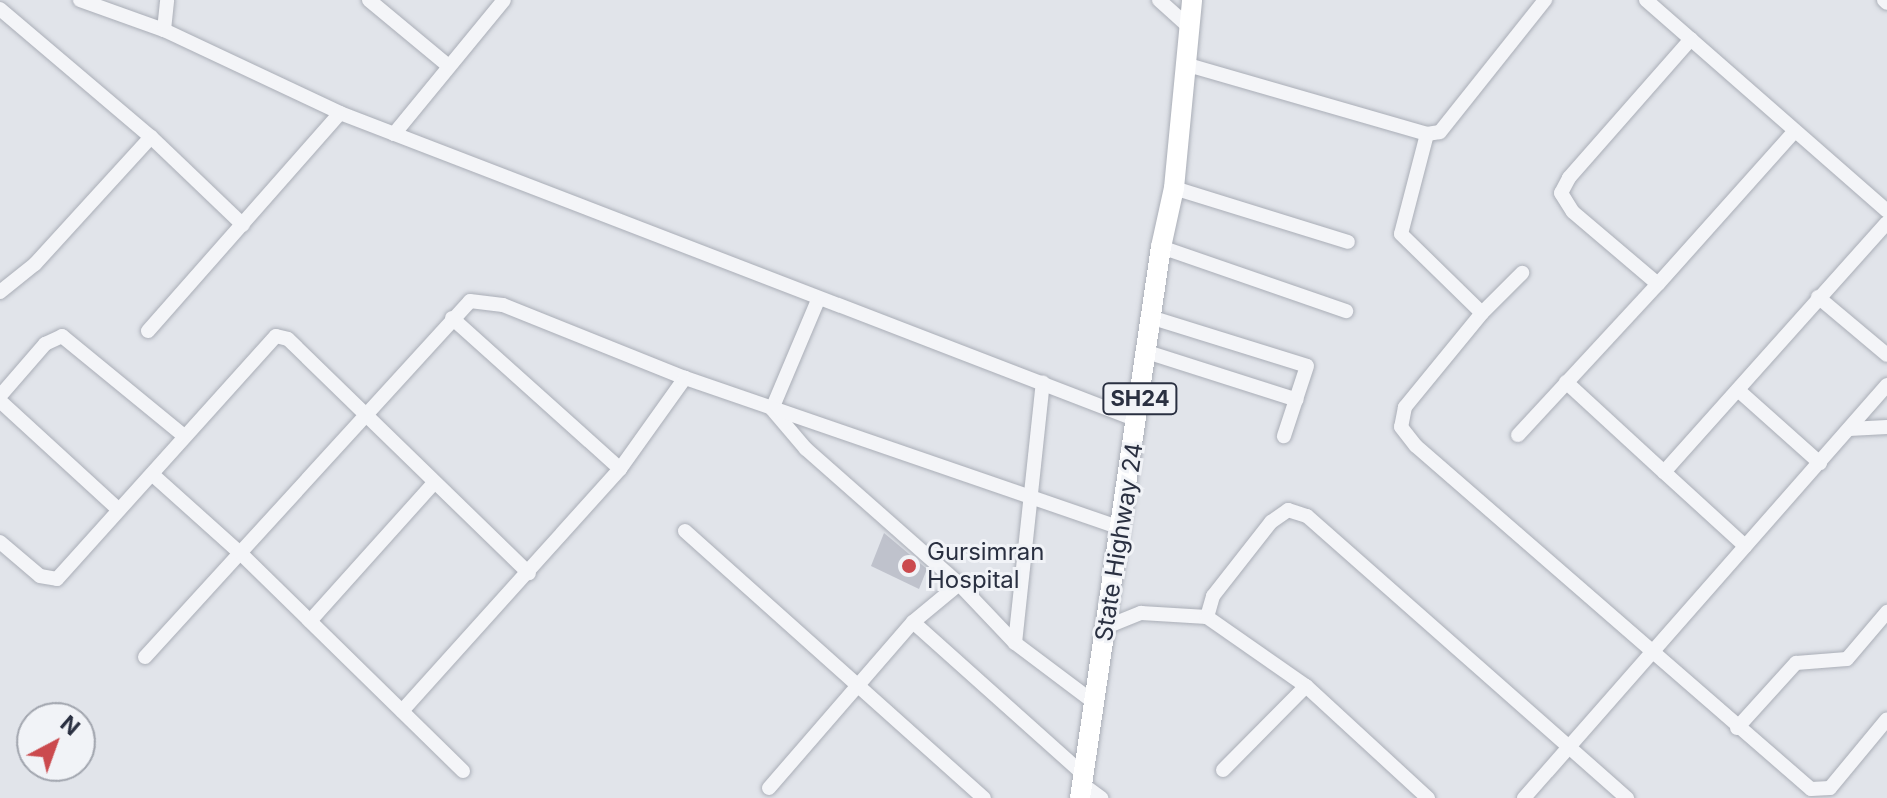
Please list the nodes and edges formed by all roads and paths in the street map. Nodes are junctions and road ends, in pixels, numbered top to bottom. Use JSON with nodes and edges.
{"nodes":[{"id":1,"x":80,"y":0,"type":"edge"},
{"id":2,"x":167,"y":0,"type":"edge"},
{"id":3,"x":369,"y":0,"type":"edge"},
{"id":4,"x":504,"y":0,"type":"edge"},
{"id":5,"x":1159,"y":0,"type":"edge"},
{"id":6,"x":1192,"y":0,"type":"edge"},
{"id":7,"x":1545,"y":0,"type":"edge"},
{"id":8,"x":1646,"y":0,"type":"edge"},
{"id":9,"x":0,"y":9,"type":"edge"},
{"id":10,"x":1188,"y":26,"type":"junction"},
{"id":11,"x":164,"y":30,"type":"junction"},
{"id":12,"x":1691,"y":39,"type":"junction"},
{"id":13,"x":446,"y":64,"type":"junction"},
{"id":14,"x":1188,"y":65,"type":"junction"},
{"id":15,"x":340,"y":113,"type":"junction"},
{"id":16,"x":1794,"y":132,"type":"junction"},
{"id":17,"x":394,"y":134,"type":"junction"},
{"id":18,"x":1427,"y":134,"type":"junction"},
{"id":19,"x":151,"y":137,"type":"junction"},
{"id":20,"x":1174,"y":188,"type":"junction"},
{"id":21,"x":1887,"y":211,"type":"edge"},
{"id":22,"x":1887,"y":223,"type":"edge"},
{"id":23,"x":243,"y":225,"type":"junction"},
{"id":24,"x":1348,"y":242,"type":"dead end"},
{"id":25,"x":1161,"y":247,"type":"junction"},
{"id":26,"x":1522,"y":273,"type":"dead end"},
{"id":27,"x":1658,"y":284,"type":"junction"},
{"id":28,"x":1,"y":291,"type":"edge"},
{"id":29,"x":1818,"y":297,"type":"junction"},
{"id":30,"x":818,"y":300,"type":"junction"},
{"id":31,"x":1346,"y":311,"type":"dead end"},
{"id":32,"x":1482,"y":313,"type":"junction"},
{"id":33,"x":1150,"y":317,"type":"junction"},
{"id":34,"x":452,"y":318,"type":"junction"},
{"id":35,"x":148,"y":331,"type":"dead end"},
{"id":36,"x":1147,"y":352,"type":"junction"},
{"id":37,"x":1887,"y":355,"type":"edge"},
{"id":38,"x":685,"y":378,"type":"junction"},
{"id":39,"x":1043,"y":382,"type":"junction"},
{"id":40,"x":1566,"y":382,"type":"junction"},
{"id":41,"x":1887,"y":385,"type":"edge"},
{"id":42,"x":1738,"y":390,"type":"junction"},
{"id":43,"x":0,"y":398,"type":"edge"},
{"id":44,"x":1297,"y":400,"type":"junction"},
{"id":45,"x":772,"y":409,"type":"junction"},
{"id":46,"x":364,"y":417,"type":"junction"},
{"id":47,"x":1137,"y":420,"type":"junction"},
{"id":48,"x":1887,"y":427,"type":"edge"},
{"id":49,"x":1849,"y":429,"type":"junction"},
{"id":50,"x":183,"y":435,"type":"junction"},
{"id":51,"x":1518,"y":435,"type":"dead end"},
{"id":52,"x":1284,"y":436,"type":"dead end"},
{"id":53,"x":1820,"y":463,"type":"junction"},
{"id":54,"x":620,"y":469,"type":"junction"},
{"id":55,"x":1664,"y":472,"type":"junction"},
{"id":56,"x":152,"y":474,"type":"junction"},
{"id":57,"x":434,"y":483,"type":"junction"},
{"id":58,"x":1029,"y":497,"type":"junction"},
{"id":59,"x":119,"y":510,"type":"junction"},
{"id":60,"x":1121,"y":528,"type":"junction"},
{"id":61,"x":685,"y":531,"type":"dead end"},
{"id":62,"x":0,"y":542,"type":"edge"},
{"id":63,"x":1745,"y":546,"type":"junction"},
{"id":64,"x":240,"y":553,"type":"junction"},
{"id":65,"x":529,"y":573,"type":"junction"},
{"id":66,"x":959,"y":584,"type":"junction"},
{"id":67,"x":1887,"y":612,"type":"edge"},
{"id":68,"x":1207,"y":617,"type":"junction"},
{"id":69,"x":310,"y":621,"type":"junction"},
{"id":70,"x":913,"y":622,"type":"junction"},
{"id":71,"x":1106,"y":627,"type":"junction"},
{"id":72,"x":1015,"y":643,"type":"junction"},
{"id":73,"x":1652,"y":653,"type":"junction"},
{"id":74,"x":145,"y":657,"type":"dead end"},
{"id":75,"x":859,"y":682,"type":"junction"},
{"id":76,"x":1306,"y":686,"type":"junction"},
{"id":77,"x":1095,"y":703,"type":"junction"},
{"id":78,"x":402,"y":711,"type":"junction"},
{"id":79,"x":1887,"y":719,"type":"edge"},
{"id":80,"x":1737,"y":728,"type":"junction"},
{"id":81,"x":1572,"y":748,"type":"junction"},
{"id":82,"x":1223,"y":770,"type":"dead end"},
{"id":83,"x":463,"y":771,"type":"dead end"},
{"id":84,"x":1082,"y":786,"type":"edge"},
{"id":85,"x":769,"y":788,"type":"dead end"},
{"id":86,"x":984,"y":798,"type":"edge"},
{"id":87,"x":1101,"y":798,"type":"edge"},
{"id":88,"x":1428,"y":798,"type":"edge"},
{"id":89,"x":1524,"y":798,"type":"edge"},
{"id":90,"x":1627,"y":798,"type":"edge"}],
"edges":[{"from":1,"to":11,"type":"street"},
{"from":2,"to":11,"type":"street"},
{"from":3,"to":13,"type":"street"},
{"from":4,"to":13,"type":"street"},
{"from":5,"to":10,"type":"street"},
{"from":6,"to":10,"type":"main road","name":"State Highway 24","number":"SH24"},
{"from":7,"to":18,"type":"street"},
{"from":8,"to":12,"type":"street"},
{"from":9,"to":19,"type":"street"},
{"from":10,"to":14,"type":"main road","name":"State Highway 24","number":"SH24"},
{"from":11,"to":15,"type":"street"},
{"from":12,"to":16,"type":"street"},
{"from":12,"to":27,"type":"street"},
{"from":13,"to":17,"type":"street"},
{"from":14,"to":18,"type":"street"},
{"from":14,"to":20,"type":"main road","name":"State Highway 24","number":"SH24"},
{"from":15,"to":17,"type":"street"},
{"from":15,"to":23,"type":"street"},
{"from":16,"to":21,"type":"street"},
{"from":16,"to":27,"type":"street"},
{"from":17,"to":30,"type":"street"},
{"from":18,"to":32,"type":"street"},
{"from":19,"to":23,"type":"street"},
{"from":19,"to":28,"type":"street"},
{"from":20,"to":24,"type":"street"},
{"from":20,"to":25,"type":"main road","name":"State Highway 24","number":"SH24"},
{"from":22,"to":29,"type":"street"},
{"from":23,"to":35,"type":"street"},
{"from":25,"to":31,"type":"street"},
{"from":25,"to":33,"type":"main road","name":"State Highway 24","number":"SH24"},
{"from":26,"to":32,"type":"street"},
{"from":27,"to":40,"type":"street"},
{"from":29,"to":37,"type":"street"},
{"from":29,"to":42,"type":"street"},
{"from":30,"to":39,"type":"street"},
{"from":30,"to":45,"type":"street"},
{"from":32,"to":73,"type":"street"},
{"from":33,"to":36,"type":"main road","name":"State Highway 24","number":"SH24"},
{"from":33,"to":44,"type":"street"},
{"from":34,"to":38,"type":"street"},
{"from":34,"to":46,"type":"street"},
{"from":34,"to":54,"type":"street"},
{"from":36,"to":44,"type":"street"},
{"from":36,"to":47,"type":"main road","name":"State Highway 24","number":"SH24"},
{"from":38,"to":45,"type":"street"},
{"from":38,"to":54,"type":"street"},
{"from":39,"to":47,"type":"street"},
{"from":39,"to":58,"type":"street"},
{"from":40,"to":51,"type":"street"},
{"from":40,"to":55,"type":"street"},
{"from":41,"to":49,"type":"street"},
{"from":42,"to":53,"type":"street"},
{"from":42,"to":55,"type":"street"},
{"from":43,"to":50,"type":"street"},
{"from":43,"to":59,"type":"street"},
{"from":44,"to":52,"type":"street"},
{"from":45,"to":58,"type":"street"},
{"from":45,"to":66,"type":"street"},
{"from":46,"to":50,"type":"street"},
{"from":46,"to":57,"type":"street"},
{"from":46,"to":64,"type":"street"},
{"from":47,"to":60,"type":"main road","name":"State Highway 24","number":"SH24"},
{"from":48,"to":49,"type":"street"},
{"from":49,"to":53,"type":"street"},
{"from":50,"to":56,"type":"street"},
{"from":53,"to":63,"type":"street"},
{"from":54,"to":65,"type":"street"},
{"from":55,"to":63,"type":"street"},
{"from":56,"to":59,"type":"street"},
{"from":56,"to":64,"type":"street"},
{"from":57,"to":65,"type":"street"},
{"from":57,"to":69,"type":"street"},
{"from":58,"to":60,"type":"street"},
{"from":58,"to":72,"type":"street"},
{"from":59,"to":62,"type":"street"},
{"from":60,"to":71,"type":"main road","name":"State Highway 24","number":"SH24"},
{"from":61,"to":75,"type":"street"},
{"from":63,"to":73,"type":"street"},
{"from":64,"to":69,"type":"street"},
{"from":64,"to":74,"type":"street"},
{"from":65,"to":78,"type":"street"},
{"from":66,"to":70,"type":"street"},
{"from":66,"to":72,"type":"street"},
{"from":67,"to":80,"type":"street"},
{"from":68,"to":71,"type":"street"},
{"from":68,"to":76,"type":"street"},
{"from":68,"to":81,"type":"street"},
{"from":69,"to":78,"type":"street"},
{"from":70,"to":75,"type":"street"},
{"from":70,"to":84,"type":"street"},
{"from":71,"to":77,"type":"main road","name":"State Highway 24","number":"SH24"},
{"from":72,"to":77,"type":"street"},
{"from":73,"to":80,"type":"street"},
{"from":73,"to":81,"type":"street"},
{"from":75,"to":85,"type":"street"},
{"from":75,"to":86,"type":"street"},
{"from":76,"to":82,"type":"street"},
{"from":76,"to":88,"type":"street"},
{"from":77,"to":84,"type":"main road","name":"State Highway 24","number":"SH24"},
{"from":78,"to":83,"type":"street"},
{"from":79,"to":80,"type":"street"},
{"from":81,"to":89,"type":"street"},
{"from":81,"to":90,"type":"street"},
{"from":84,"to":87,"type":"street"}]}
